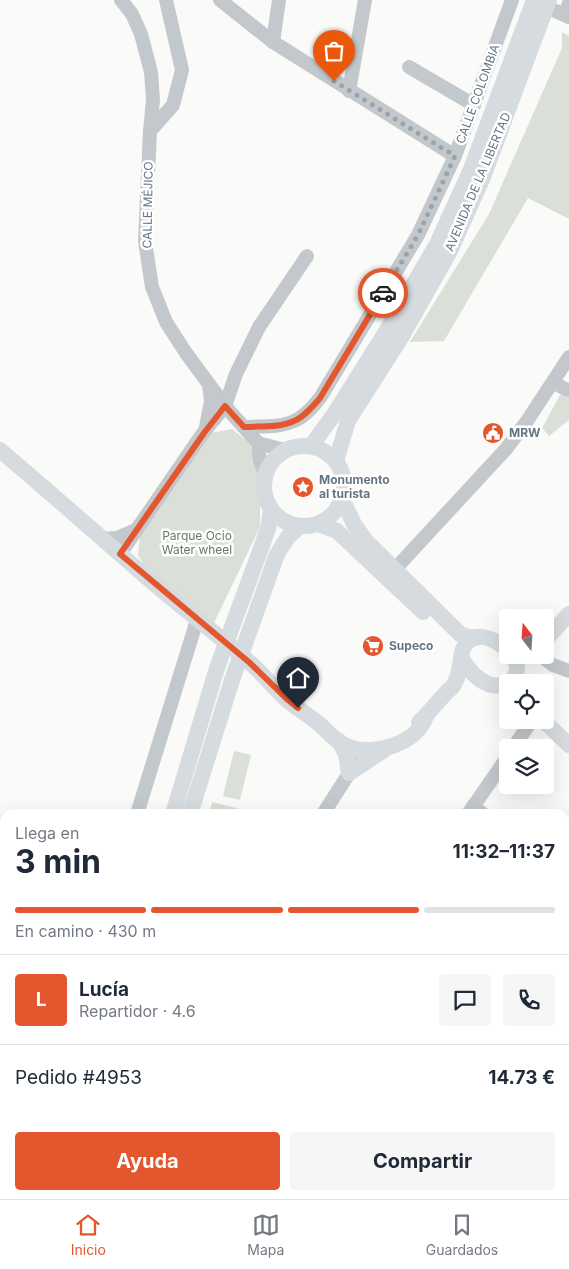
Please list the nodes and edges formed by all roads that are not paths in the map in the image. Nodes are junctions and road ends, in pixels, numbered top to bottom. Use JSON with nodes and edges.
{"nodes":[{"id":1,"x":120,"y":0,"type":"edge"},
{"id":2,"x":166,"y":0,"type":"edge"},
{"id":3,"x":220,"y":0,"type":"edge"},
{"id":4,"x":279,"y":0,"type":"edge"},
{"id":5,"x":365,"y":0,"type":"edge"},
{"id":6,"x":512,"y":0,"type":"edge"},
{"id":7,"x":529,"y":0,"type":"edge"},
{"id":8,"x":534,"y":0,"type":"edge"},
{"id":9,"x":548,"y":0,"type":"edge"},
{"id":10,"x":568,"y":11,"type":"edge"},
{"id":11,"x":531,"y":29,"type":"junction"},
{"id":12,"x":273,"y":42,"type":"junction"},
{"id":13,"x":409,"y":67,"type":"dead end"},
{"id":14,"x":350,"y":91,"type":"junction"},
{"id":15,"x":474,"y":105,"type":"junction"},
{"id":16,"x":150,"y":131,"type":"junction"},
{"id":17,"x":455,"y":156,"type":"junction"},
{"id":18,"x":307,"y":256,"type":"dead end"},
{"id":19,"x":569,"y":356,"type":"edge"},
{"id":20,"x":552,"y":382,"type":"junction"},
{"id":21,"x":209,"y":384,"type":"junction"},
{"id":22,"x":569,"y":390,"type":"edge"},
{"id":23,"x":225,"y":406,"type":"junction"},
{"id":24,"x":243,"y":426,"type":"junction"},
{"id":25,"x":205,"y":431,"type":"junction"},
{"id":26,"x":258,"y":443,"type":"junction"},
{"id":27,"x":311,"y":446,"type":"junction"},
{"id":28,"x":284,"y":450,"type":"junction"},
{"id":29,"x":0,"y":451,"type":"edge"},
{"id":30,"x":336,"y":461,"type":"junction"},
{"id":31,"x":265,"y":475,"type":"junction"},
{"id":32,"x":342,"y":499,"type":"junction"},
{"id":33,"x":271,"y":509,"type":"junction"},
{"id":34,"x":318,"y":524,"type":"junction"},
{"id":35,"x":300,"y":526,"type":"junction"},
{"id":36,"x":134,"y":534,"type":"junction"},
{"id":37,"x":102,"y":539,"type":"junction"},
{"id":38,"x":120,"y":554,"type":"junction"},
{"id":39,"x":395,"y":569,"type":"junction"},
{"id":40,"x":139,"y":570,"type":"junction"},
{"id":41,"x":569,"y":614,"type":"edge"},
{"id":42,"x":197,"y":620,"type":"junction"},
{"id":43,"x":554,"y":630,"type":"edge"},
{"id":44,"x":476,"y":638,"type":"junction"},
{"id":45,"x":499,"y":644,"type":"edge"},
{"id":46,"x":462,"y":656,"type":"junction"},
{"id":47,"x":553,"y":664,"type":"edge"},
{"id":48,"x":569,"y":672,"type":"edge"},
{"id":49,"x":480,"y":681,"type":"junction"},
{"id":50,"x":499,"y":685,"type":"edge"},
{"id":51,"x":453,"y":686,"type":"junction"},
{"id":52,"x":426,"y":716,"type":"junction"},
{"id":53,"x":552,"y":729,"type":"edge"},
{"id":54,"x":407,"y":730,"type":"junction"},
{"id":55,"x":341,"y":737,"type":"junction"},
{"id":56,"x":569,"y":745,"type":"edge"},
{"id":57,"x":390,"y":746,"type":"junction"},
{"id":58,"x":362,"y":750,"type":"junction"},
{"id":59,"x":499,"y":771,"type":"edge"},
{"id":60,"x":349,"y":773,"type":"junction"},
{"id":61,"x":139,"y":809,"type":"edge"},
{"id":62,"x":175,"y":809,"type":"edge"},
{"id":63,"x":192,"y":809,"type":"edge"},
{"id":64,"x":326,"y":809,"type":"edge"},
{"id":65,"x":476,"y":809,"type":"edge"}],
"edges":[{"from":1,"to":16,"type":"street","name":"CALLE MÉJICO"},
{"from":2,"to":16,"type":"street"},
{"from":3,"to":12,"type":"street"},
{"from":4,"to":12,"type":"street"},
{"from":5,"to":14,"type":"street"},
{"from":6,"to":15,"type":"street","name":"CALLE COLOMBIA"},
{"from":7,"to":10,"type":"street"},
{"from":8,"to":11,"type":"main road","name":"AVENIDA DE LA LIBERTAD"},
{"from":9,"to":11,"type":"main road","name":"AVENIDA DE LA LIBERTAD"},
{"from":11,"to":27,"type":"main road","name":"AVENIDA DE LA LIBERTAD"},
{"from":11,"to":30,"type":"main road","name":"AVENIDA DE LA LIBERTAD"},
{"from":12,"to":14,"type":"street"},
{"from":13,"to":15,"type":"street"},
{"from":14,"to":17,"type":"street"},
{"from":15,"to":17,"type":"street","name":"CALLE COLOMBIA"},
{"from":16,"to":21,"type":"street","name":"CALLE MÉJICO"},
{"from":17,"to":24,"type":"street","name":"CALLE COLOMBIA"},
{"from":18,"to":23,"type":"street"},
{"from":19,"to":20,"type":"street"},
{"from":20,"to":22,"type":"street"},
{"from":20,"to":39,"type":"street"},
{"from":21,"to":23,"type":"street","name":"CALLE MÉJICO"},
{"from":21,"to":25,"type":"street"},
{"from":23,"to":24,"type":"street","name":"CALLE MÉJICO"},
{"from":23,"to":25,"type":"street"},
{"from":24,"to":25,"type":"street","name":"CALLE COLOMBIA"},
{"from":24,"to":26,"type":"street","name":"CALLE MÉJICO"},
{"from":25,"to":36,"type":"street"},
{"from":26,"to":28,"type":"street"},
{"from":26,"to":31,"type":"street"},
{"from":27,"to":28,"type":"main road"},
{"from":27,"to":30,"type":"main road"},
{"from":28,"to":31,"type":"main road"},
{"from":29,"to":37,"type":"main road"},
{"from":30,"to":32,"type":"main road"},
{"from":31,"to":33,"type":"main road"},
{"from":32,"to":34,"type":"main road"},
{"from":32,"to":39,"type":"main road"},
{"from":33,"to":35,"type":"main road"},
{"from":33,"to":62,"type":"main road"},
{"from":34,"to":35,"type":"main road"},
{"from":34,"to":46,"type":"main road"},
{"from":35,"to":63,"type":"main road"},
{"from":36,"to":37,"type":"street"},
{"from":36,"to":38,"type":"street"},
{"from":36,"to":40,"type":"street"},
{"from":37,"to":38,"type":"main road"},
{"from":38,"to":40,"type":"main road"},
{"from":39,"to":44,"type":"main road"},
{"from":40,"to":42,"type":"main road"},
{"from":41,"to":43,"type":"main road"},
{"from":42,"to":55,"type":"main road"},
{"from":42,"to":61,"type":"street"},
{"from":44,"to":45,"type":"main road"},
{"from":44,"to":46,"type":"main road"},
{"from":46,"to":49,"type":"main road"},
{"from":46,"to":51,"type":"main road"},
{"from":47,"to":48,"type":"street"},
{"from":49,"to":50,"type":"main road"},
{"from":49,"to":51,"type":"main road"},
{"from":51,"to":52,"type":"main road"},
{"from":52,"to":54,"type":"main road"},
{"from":52,"to":57,"type":"main road"},
{"from":53,"to":56,"type":"main road"},
{"from":54,"to":55,"type":"main road"},
{"from":54,"to":58,"type":"main road"},
{"from":55,"to":58,"type":"main road"},
{"from":55,"to":60,"type":"main road"},
{"from":57,"to":58,"type":"main road"},
{"from":57,"to":60,"type":"main road"},
{"from":58,"to":60,"type":"street"},
{"from":59,"to":65,"type":"street"},
{"from":60,"to":64,"type":"street"}]}
